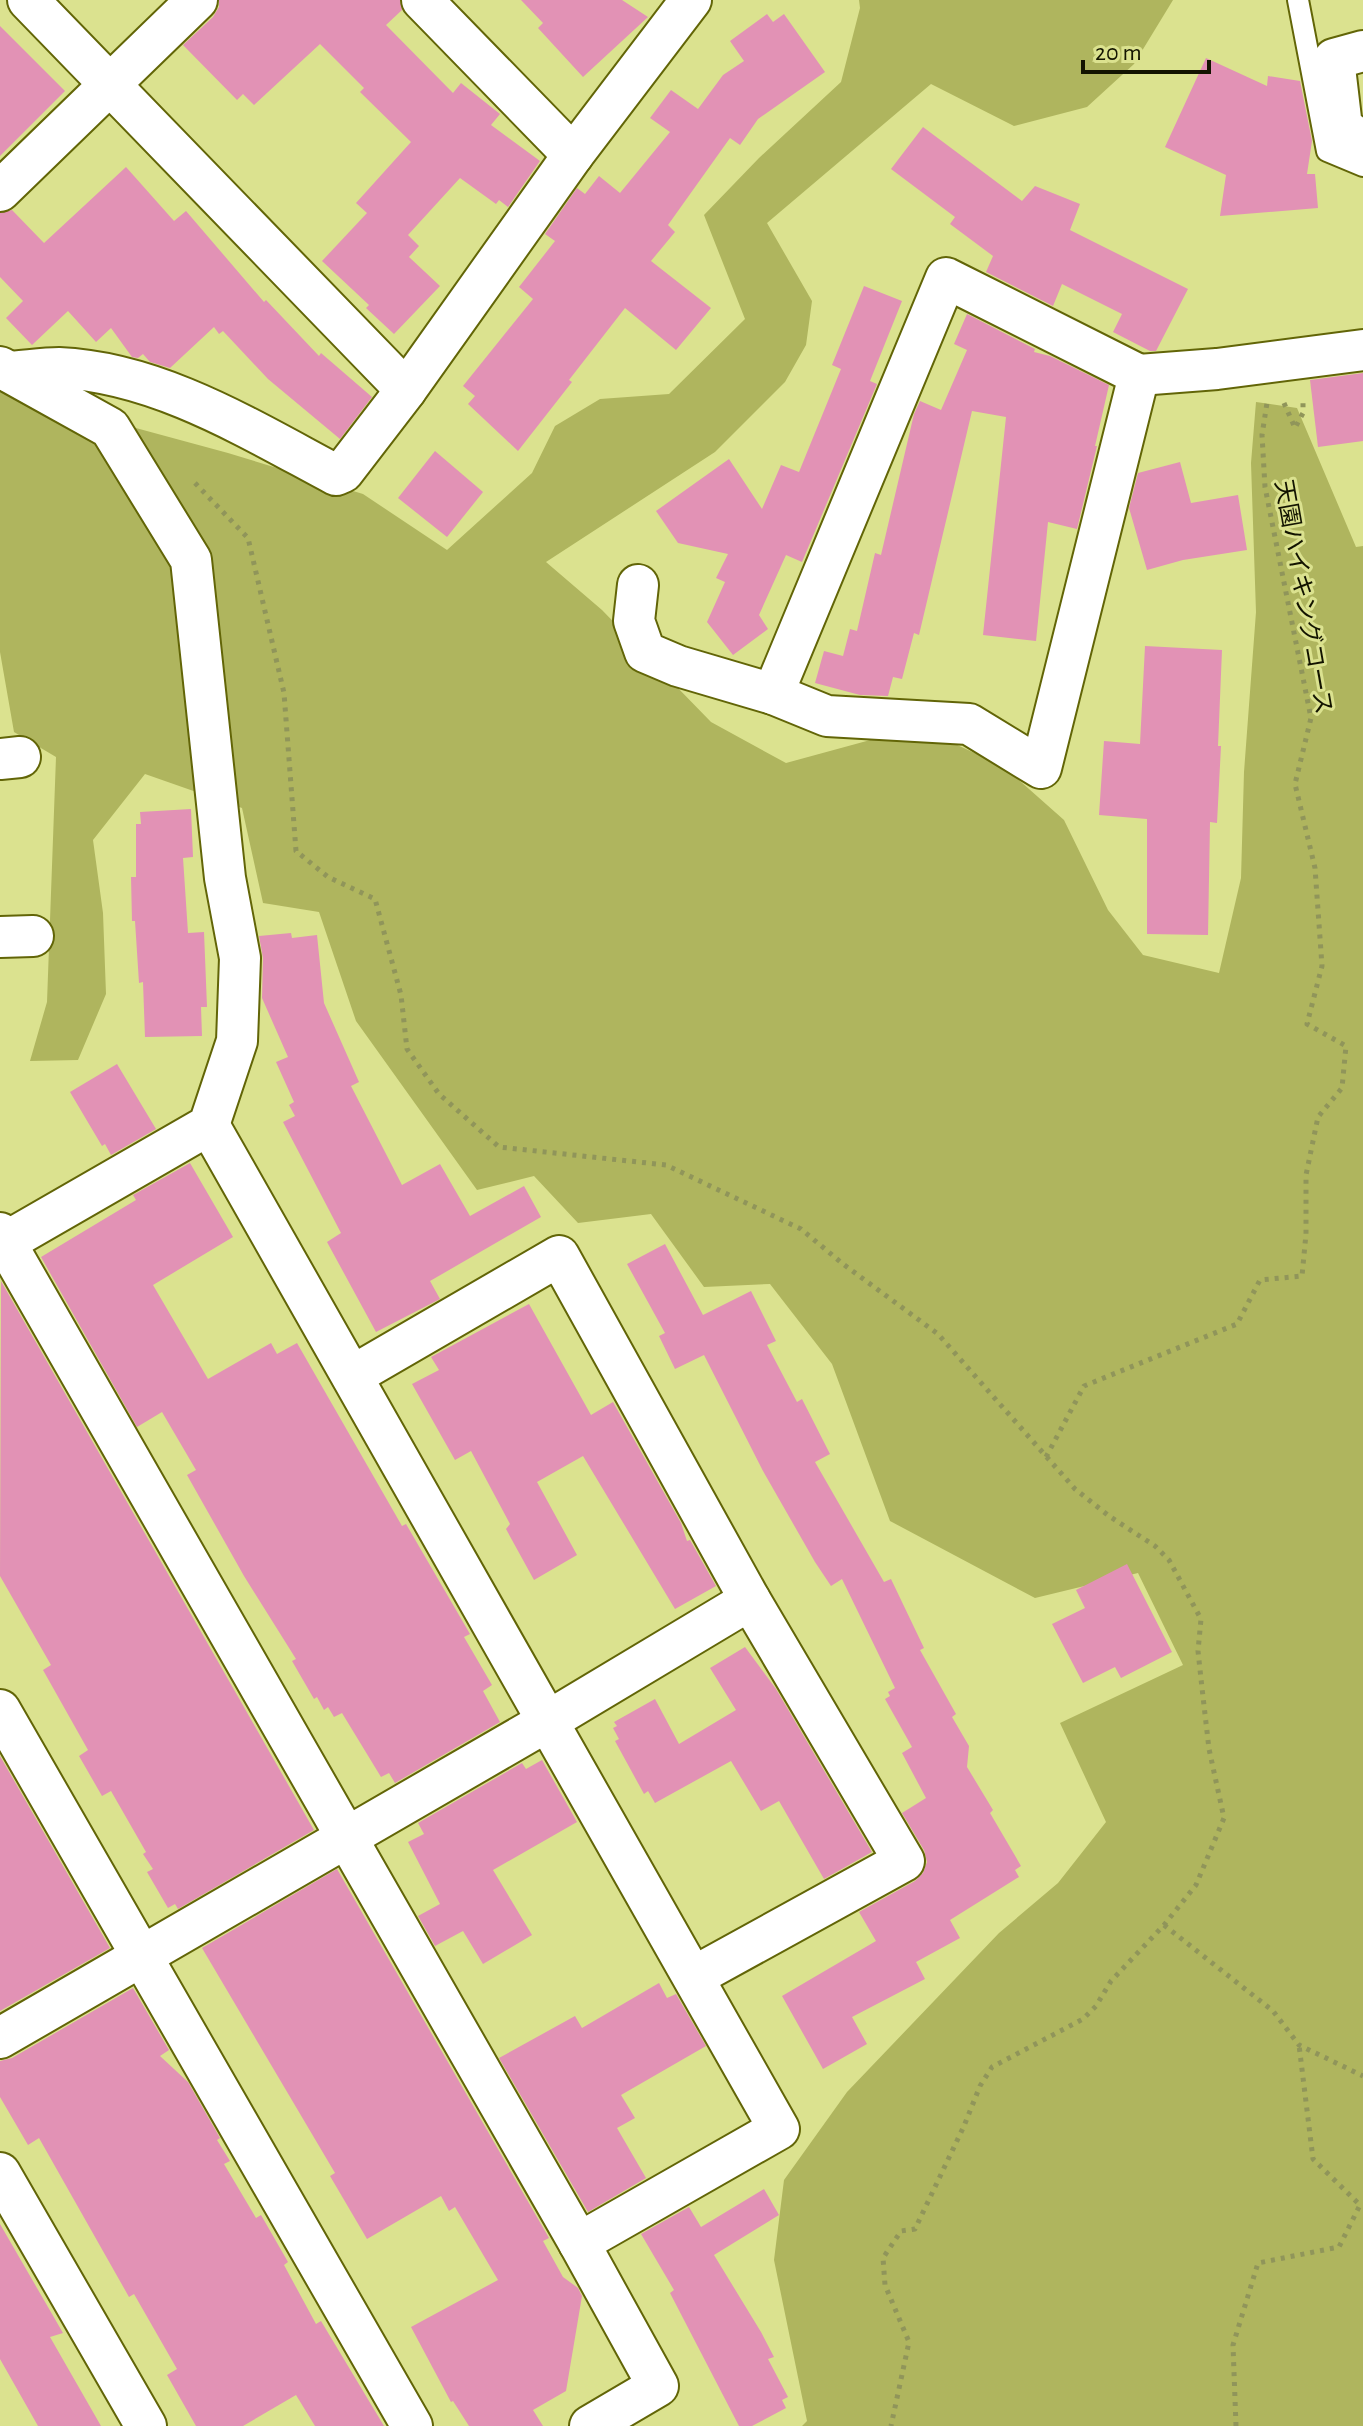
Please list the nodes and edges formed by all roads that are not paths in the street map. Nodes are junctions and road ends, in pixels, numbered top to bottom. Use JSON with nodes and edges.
{"nodes":[{"id":1,"x":28,"y":0,"type":"edge"},
{"id":2,"x":197,"y":0,"type":"edge"},
{"id":3,"x":422,"y":0,"type":"edge"},
{"id":4,"x":691,"y":0,"type":"edge"},
{"id":5,"x":1298,"y":0,"type":"edge"},
{"id":6,"x":1363,"y":51,"type":"edge"},
{"id":7,"x":110,"y":85,"type":"junction"},
{"id":8,"x":1363,"y":142,"type":"edge"},
{"id":9,"x":573,"y":155,"type":"junction"},
{"id":10,"x":1363,"y":166,"type":"edge"},
{"id":11,"x":0,"y":191,"type":"edge"},
{"id":12,"x":1363,"y":350,"type":"edge"},
{"id":13,"x":5,"y":369,"type":"edge"},
{"id":14,"x":1139,"y":375,"type":"junction"},
{"id":15,"x":406,"y":390,"type":"junction"},
{"id":16,"x":638,"y":585,"type":"dead end"},
{"id":17,"x":773,"y":694,"type":"junction"},
{"id":18,"x":209,"y":1125,"type":"junction"},
{"id":19,"x":3,"y":1237,"type":"edge"},
{"id":20,"x":352,"y":1376,"type":"junction"},
{"id":21,"x":750,"y":1600,"type":"junction"},
{"id":22,"x":0,"y":1710,"type":"edge"},
{"id":23,"x":548,"y":1721,"type":"junction"},
{"id":24,"x":347,"y":1837,"type":"junction"},
{"id":25,"x":141,"y":1956,"type":"junction"},
{"id":26,"x":695,"y":1976,"type":"junction"},
{"id":27,"x":0,"y":2038,"type":"edge"},
{"id":28,"x":0,"y":2173,"type":"edge"},
{"id":29,"x":579,"y":2243,"type":"junction"},
{"id":30,"x":146,"y":2426,"type":"edge"},
{"id":31,"x":412,"y":2426,"type":"edge"},
{"id":32,"x":590,"y":2426,"type":"edge"}],
"edges":[{"from":1,"to":7,"type":"street"},
{"from":2,"to":7,"type":"street"},
{"from":3,"to":9,"type":"street"},
{"from":4,"to":9,"type":"street"},
{"from":5,"to":10,"type":"lane"},
{"from":6,"to":8,"type":"street"},
{"from":7,"to":11,"type":"street"},
{"from":7,"to":15,"type":"street"},
{"from":9,"to":15,"type":"street"},
{"from":12,"to":14,"type":"street"},
{"from":13,"to":15,"type":"street"},
{"from":13,"to":18,"type":"street"},
{"from":14,"to":17,"type":"street"},
{"from":14,"to":17,"type":"street"},
{"from":16,"to":17,"type":"street"},
{"from":18,"to":19,"type":"street"},
{"from":18,"to":20,"type":"street"},
{"from":19,"to":24,"type":"street"},
{"from":20,"to":21,"type":"street"},
{"from":20,"to":23,"type":"street"},
{"from":21,"to":23,"type":"street"},
{"from":21,"to":26,"type":"street"},
{"from":22,"to":25,"type":"street"},
{"from":23,"to":24,"type":"street"},
{"from":23,"to":26,"type":"street"},
{"from":24,"to":25,"type":"street"},
{"from":24,"to":29,"type":"street"},
{"from":25,"to":27,"type":"street"},
{"from":25,"to":31,"type":"street"},
{"from":26,"to":29,"type":"street"},
{"from":28,"to":30,"type":"street"},
{"from":29,"to":32,"type":"street"}]}
